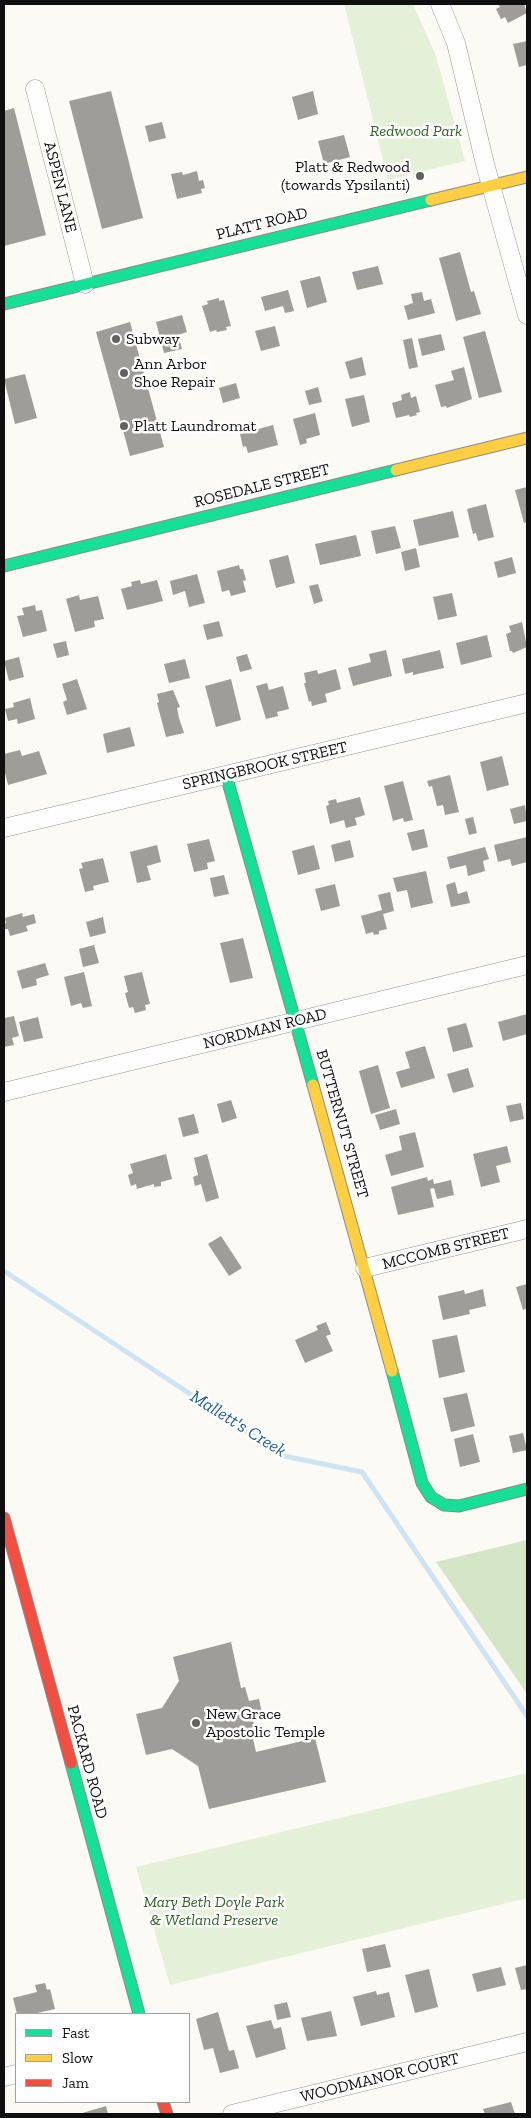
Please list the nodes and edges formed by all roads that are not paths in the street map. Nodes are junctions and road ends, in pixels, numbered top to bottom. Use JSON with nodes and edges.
{"nodes":[{"id":1,"x":440,"y":4,"type":"edge"},
{"id":2,"x":35,"y":89,"type":"dead end"},
{"id":3,"x":527,"y":177,"type":"edge"},
{"id":4,"x":491,"y":186,"type":"junction"},
{"id":5,"x":84,"y":284,"type":"junction"},
{"id":6,"x":4,"y":304,"type":"edge"},
{"id":7,"x":527,"y":315,"type":"edge"},
{"id":8,"x":527,"y":438,"type":"edge"},
{"id":9,"x":4,"y":566,"type":"edge"},
{"id":10,"x":527,"y":703,"type":"edge"},
{"id":11,"x":226,"y":775,"type":"junction"},
{"id":12,"x":4,"y":828,"type":"edge"},
{"id":13,"x":527,"y":965,"type":"edge"},
{"id":14,"x":296,"y":1021,"type":"junction"},
{"id":15,"x":4,"y":1092,"type":"edge"},
{"id":16,"x":527,"y":1229,"type":"edge"},
{"id":17,"x":366,"y":1268,"type":"junction"},
{"id":18,"x":527,"y":1489,"type":"edge"},
{"id":19,"x":4,"y":1518,"type":"edge"},
{"id":20,"x":139,"y":2013,"type":"edge"},
{"id":21,"x":527,"y":2042,"type":"edge"},
{"id":22,"x":232,"y":2114,"type":"edge"}],
"edges":[{"from":1,"to":4,"type":"street"},
{"from":2,"to":5,"type":"street","name":"ASPEN LANE"},
{"from":3,"to":4,"type":"street","name":"PLATT ROAD"},
{"from":4,"to":5,"type":"street","name":"PLATT ROAD"},
{"from":4,"to":7,"type":"street"},
{"from":5,"to":6,"type":"street","name":"PLATT ROAD"},
{"from":8,"to":9,"type":"street","name":"ROSEDALE STREET"},
{"from":10,"to":11,"type":"street","name":"SPRINGBROOK STREET"},
{"from":11,"to":12,"type":"street","name":"SPRINGBROOK STREET"},
{"from":11,"to":14,"type":"street","name":"BUTTERNUT STREET"},
{"from":13,"to":14,"type":"street","name":"NORDMAN ROAD"},
{"from":14,"to":15,"type":"street","name":"NORDMAN ROAD"},
{"from":14,"to":17,"type":"street","name":"BUTTERNUT STREET"},
{"from":16,"to":17,"type":"street","name":"MCCOMB STREET"},
{"from":17,"to":18,"type":"street","name":"BUTTERNUT STREET"},
{"from":19,"to":20,"type":"street","name":"PACKARD ROAD"},
{"from":21,"to":22,"type":"street","name":"WOODMANOR COURT"}]}
